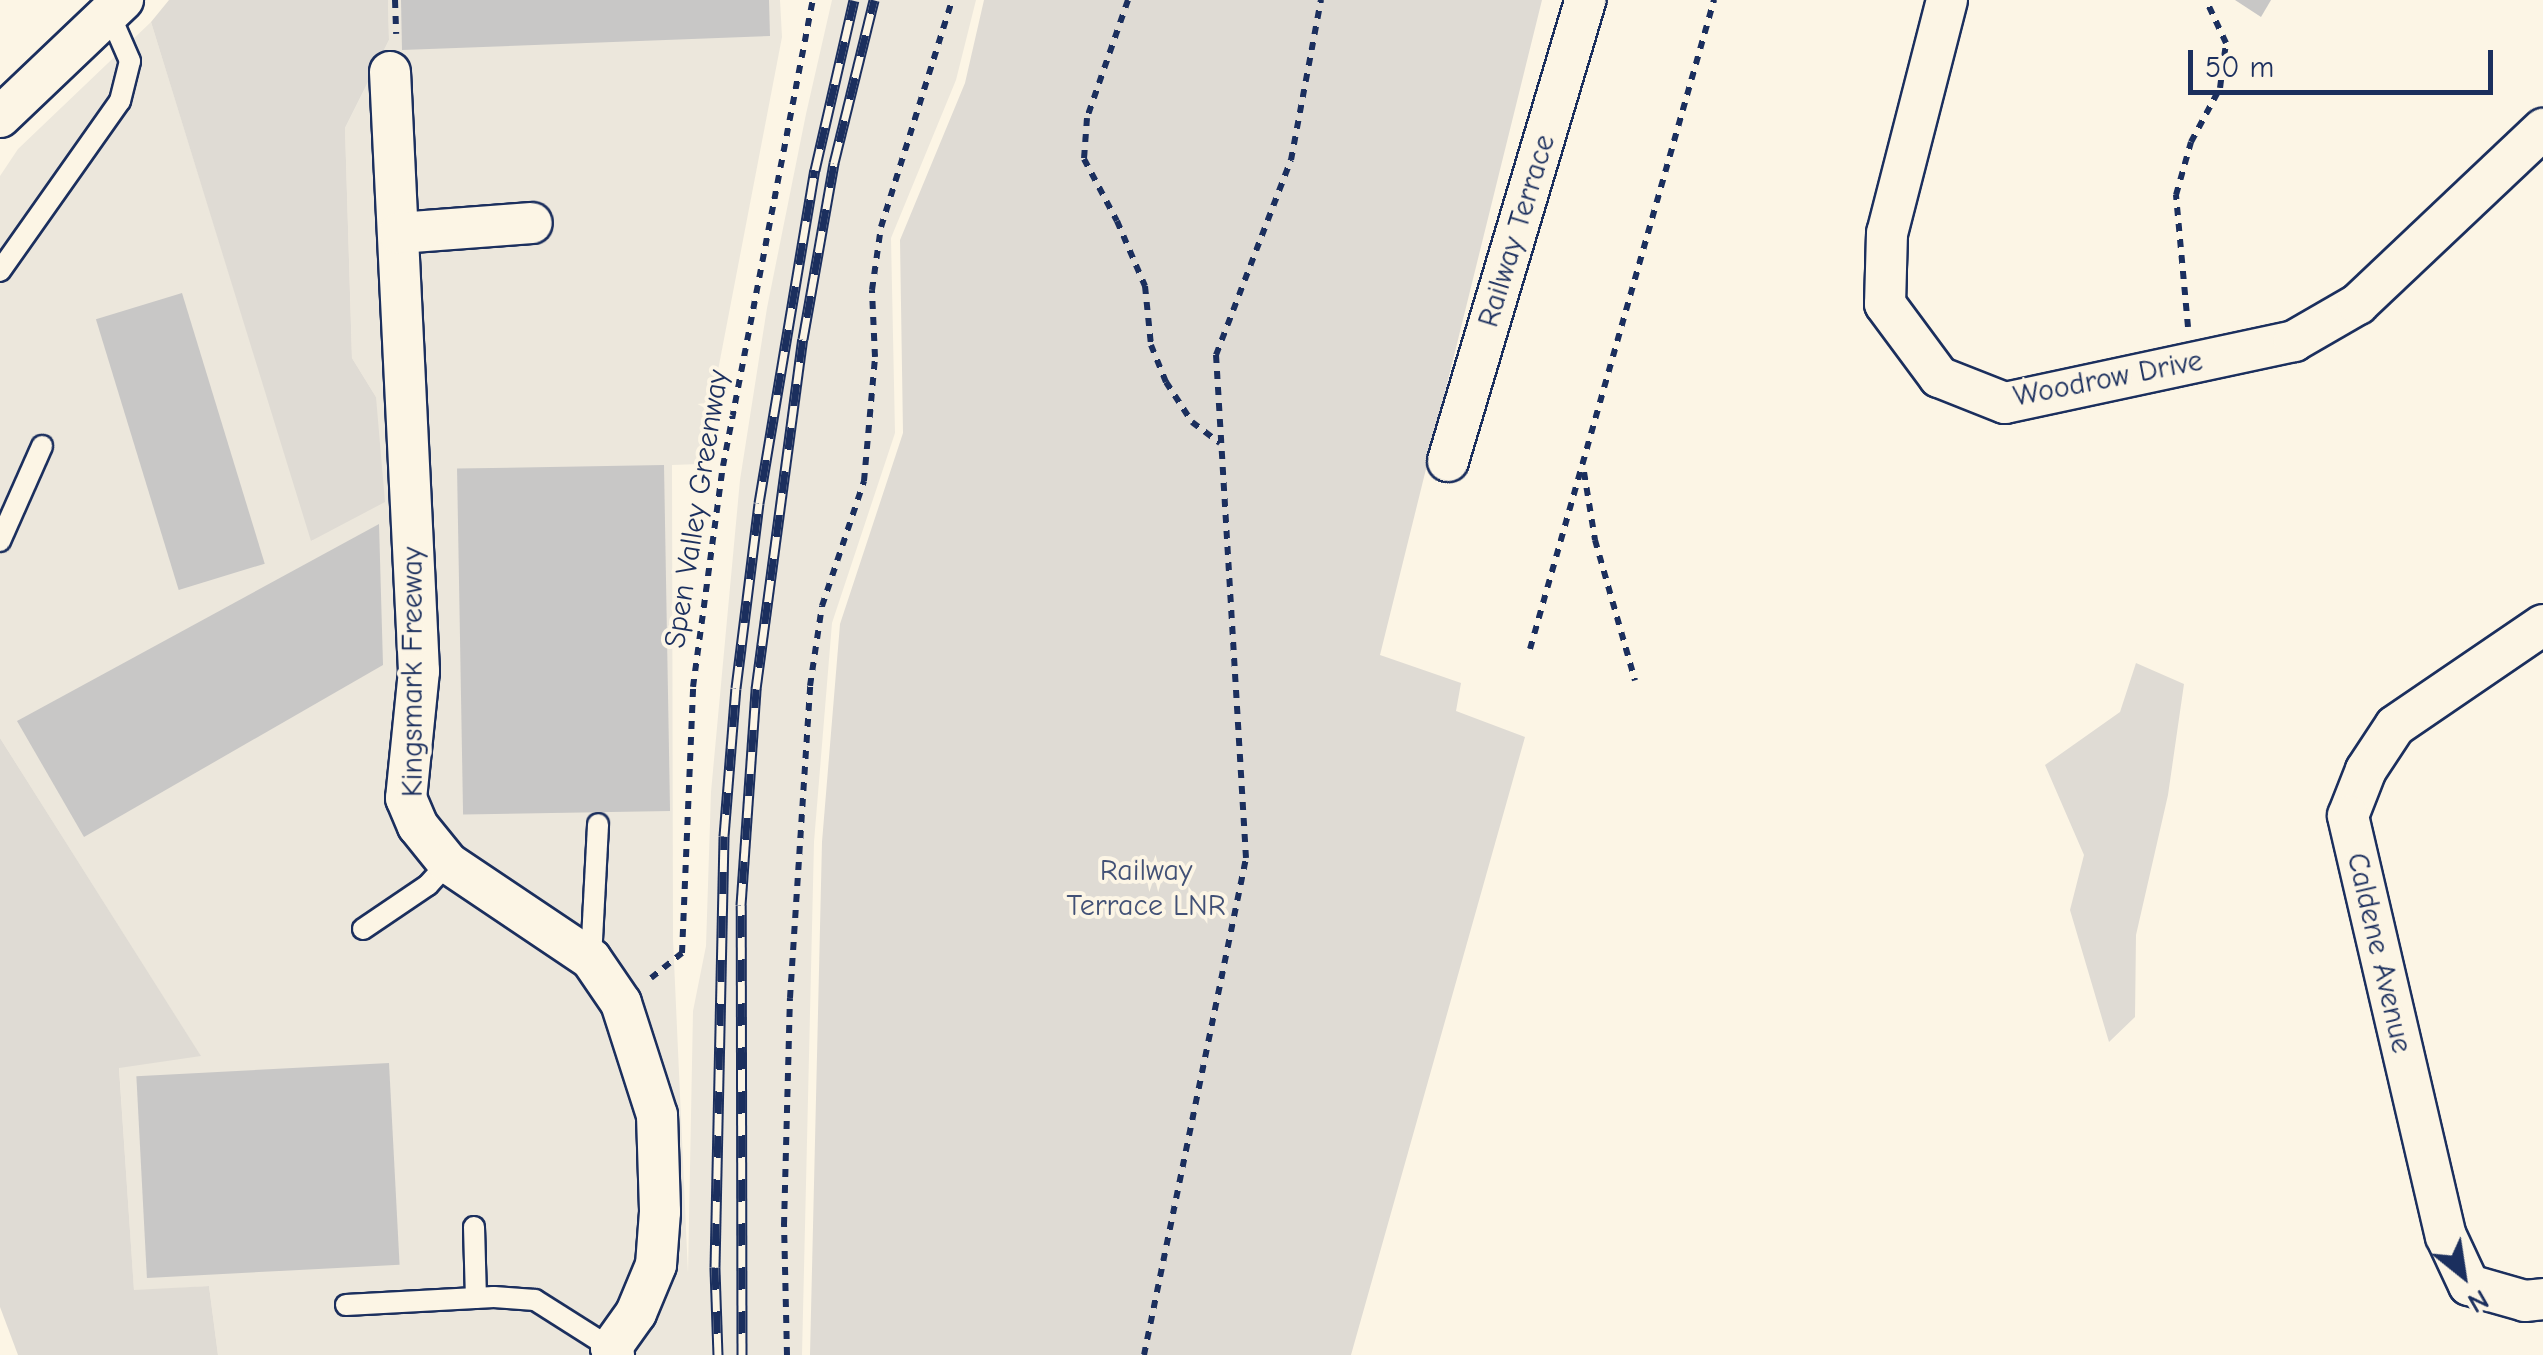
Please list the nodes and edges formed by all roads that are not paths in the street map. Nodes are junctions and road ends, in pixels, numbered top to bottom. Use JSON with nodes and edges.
{"nodes":[{"id":1,"x":1585,"y":0,"type":"edge"},
{"id":2,"x":1946,"y":0,"type":"edge"},
{"id":3,"x":116,"y":8,"type":"edge"},
{"id":4,"x":390,"y":72,"type":"dead end"},
{"id":5,"x":0,"y":117,"type":"edge"},
{"id":6,"x":2543,"y":129,"type":"edge"},
{"id":7,"x":532,"y":223,"type":"dead end"},
{"id":8,"x":398,"y":234,"type":"junction"},
{"id":9,"x":0,"y":271,"type":"edge"},
{"id":10,"x":42,"y":446,"type":"dead end"},
{"id":11,"x":1448,"y":462,"type":"dead end"},
{"id":12,"x":0,"y":540,"type":"edge"},
{"id":13,"x":2543,"y":625,"type":"edge"},
{"id":14,"x":598,"y":824,"type":"dead end"},
{"id":15,"x":448,"y":863,"type":"junction"},
{"id":16,"x":363,"y":929,"type":"dead end"},
{"id":17,"x":591,"y":959,"type":"junction"},
{"id":18,"x":474,"y":1227,"type":"dead end"},
{"id":19,"x":476,"y":1298,"type":"junction"},
{"id":20,"x":2543,"y":1298,"type":"edge"},
{"id":21,"x":346,"y":1305,"type":"dead end"},
{"id":22,"x":612,"y":1352,"type":"edge"}],
"edges":[{"from":1,"to":11,"type":"street","name":"Railway Terrace"},
{"from":2,"to":6,"type":"street","name":"Woodrow Drive"},
{"from":3,"to":5,"type":"street"},
{"from":3,"to":9,"type":"lane"},
{"from":4,"to":8,"type":"street","name":"Kingsmark Freeway"},
{"from":7,"to":8,"type":"street"},
{"from":8,"to":15,"type":"street","name":"Kingsmark Freeway"},
{"from":10,"to":12,"type":"lane"},
{"from":13,"to":20,"type":"street","name":"Caldene Avenue"},
{"from":14,"to":17,"type":"lane"},
{"from":15,"to":16,"type":"lane"},
{"from":15,"to":17,"type":"street","name":"Kingsmark Freeway"},
{"from":17,"to":22,"type":"street","name":"Kingsmark Freeway"},
{"from":18,"to":19,"type":"lane"},
{"from":19,"to":21,"type":"lane"},
{"from":19,"to":22,"type":"lane"}]}
